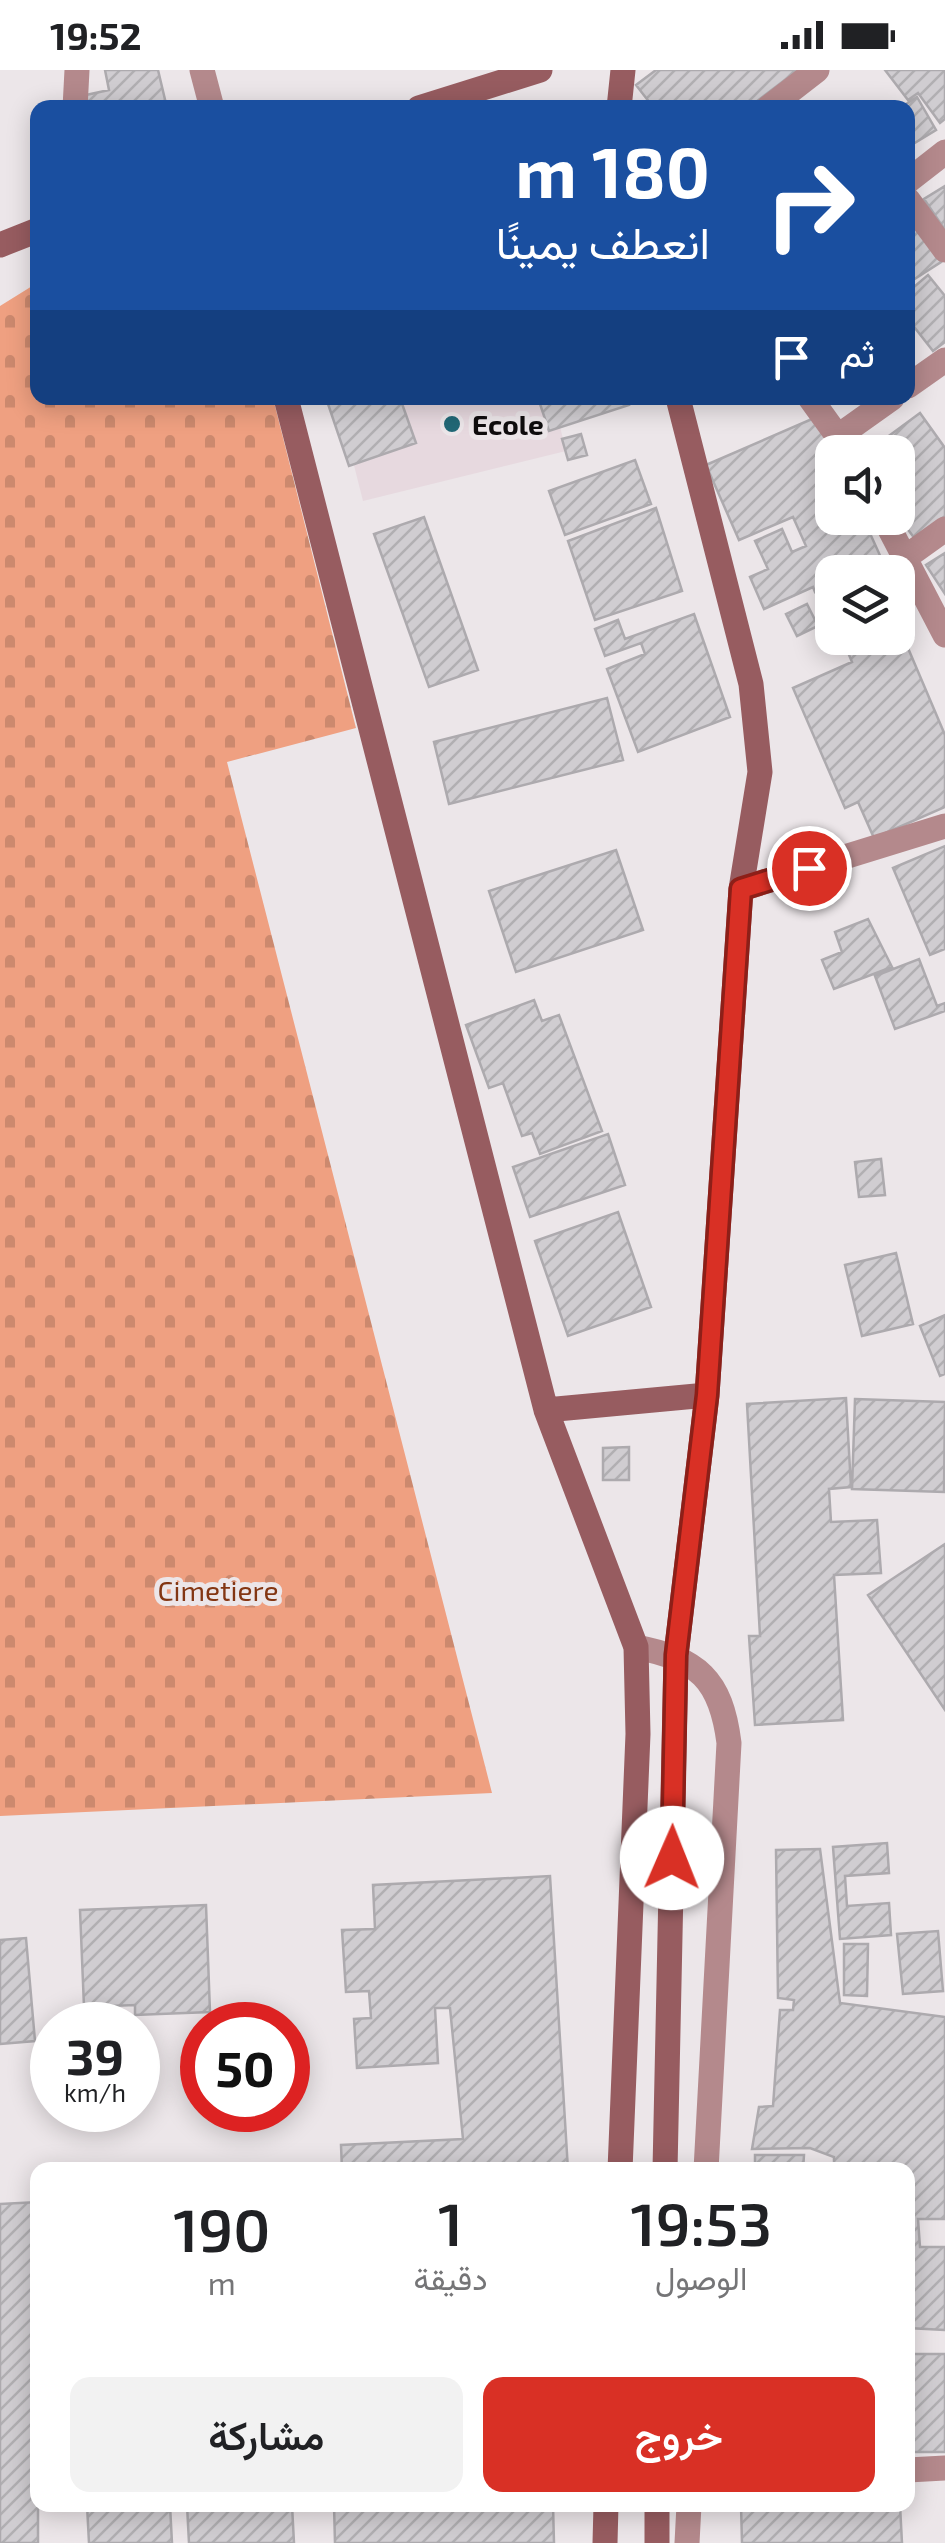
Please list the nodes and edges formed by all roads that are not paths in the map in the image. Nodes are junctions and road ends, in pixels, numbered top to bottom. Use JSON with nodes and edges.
{"nodes":[{"id":1,"x":77,"y":70,"type":"edge"},
{"id":2,"x":202,"y":70,"type":"edge"},
{"id":3,"x":482,"y":70,"type":"edge"},
{"id":4,"x":540,"y":70,"type":"edge"},
{"id":5,"x":623,"y":70,"type":"edge"},
{"id":6,"x":817,"y":70,"type":"edge"},
{"id":7,"x":75,"y":100,"type":"edge"},
{"id":8,"x":210,"y":100,"type":"edge"},
{"id":9,"x":433,"y":100,"type":"edge"},
{"id":10,"x":442,"y":100,"type":"edge"},
{"id":11,"x":620,"y":100,"type":"edge"},
{"id":12,"x":778,"y":100,"type":"edge"},
{"id":13,"x":945,"y":152,"type":"edge"},
{"id":14,"x":915,"y":176,"type":"edge"},
{"id":15,"x":915,"y":209,"type":"edge"},
{"id":16,"x":30,"y":233,"type":"edge"},
{"id":17,"x":0,"y":245,"type":"edge"},
{"id":18,"x":945,"y":250,"type":"edge"},
{"id":19,"x":945,"y":360,"type":"edge"},
{"id":20,"x":915,"y":381,"type":"edge"},
{"id":21,"x":288,"y":405,"type":"edge"},
{"id":22,"x":680,"y":405,"type":"edge"},
{"id":23,"x":815,"y":405,"type":"edge"},
{"id":24,"x":885,"y":405,"type":"edge"},
{"id":25,"x":837,"y":435,"type":"edge"},
{"id":26,"x":853,"y":435,"type":"edge"},
{"id":27,"x":945,"y":529,"type":"edge"},
{"id":28,"x":909,"y":555,"type":"edge"},
{"id":29,"x":915,"y":575,"type":"edge"},
{"id":30,"x":945,"y":635,"type":"edge"},
{"id":31,"x":945,"y":826,"type":"edge"},
{"id":32,"x":741,"y":889,"type":"junction"},
{"id":33,"x":707,"y":1395,"type":"junction"},
{"id":34,"x":546,"y":1410,"type":"junction"},
{"id":35,"x":636,"y":1648,"type":"junction"},
{"id":36,"x":676,"y":1655,"type":"junction"},
{"id":37,"x":620,"y":2162,"type":"edge"},
{"id":38,"x":665,"y":2162,"type":"edge"},
{"id":39,"x":706,"y":2162,"type":"edge"},
{"id":40,"x":945,"y":2468,"type":"edge"},
{"id":41,"x":915,"y":2470,"type":"edge"},
{"id":42,"x":606,"y":2512,"type":"edge"},
{"id":43,"x":657,"y":2512,"type":"edge"},
{"id":44,"x":689,"y":2512,"type":"edge"},
{"id":45,"x":606,"y":2543,"type":"edge"},
{"id":46,"x":657,"y":2543,"type":"edge"},
{"id":47,"x":687,"y":2543,"type":"edge"}],
"edges":[{"from":1,"to":7,"type":"street"},
{"from":2,"to":8,"type":"street"},
{"from":3,"to":9,"type":"main road"},
{"from":4,"to":10,"type":"main road"},
{"from":5,"to":11,"type":"main road"},
{"from":6,"to":12,"type":"street"},
{"from":13,"to":14,"type":"street"},
{"from":15,"to":18,"type":"street"},
{"from":16,"to":17,"type":"main road"},
{"from":19,"to":20,"type":"street"},
{"from":21,"to":34,"type":"main road"},
{"from":22,"to":32,"type":"main road"},
{"from":23,"to":25,"type":"street"},
{"from":24,"to":26,"type":"street"},
{"from":27,"to":28,"type":"street"},
{"from":29,"to":30,"type":"street"},
{"from":31,"to":32,"type":"street"},
{"from":32,"to":33,"type":"main road"},
{"from":33,"to":34,"type":"main road"},
{"from":33,"to":36,"type":"main road"},
{"from":34,"to":35,"type":"main road"},
{"from":35,"to":36,"type":"street"},
{"from":35,"to":37,"type":"main road"},
{"from":36,"to":38,"type":"main road"},
{"from":36,"to":39,"type":"street"},
{"from":40,"to":41,"type":"street"},
{"from":42,"to":45,"type":"main road"},
{"from":43,"to":46,"type":"main road"},
{"from":44,"to":47,"type":"street"}]}
